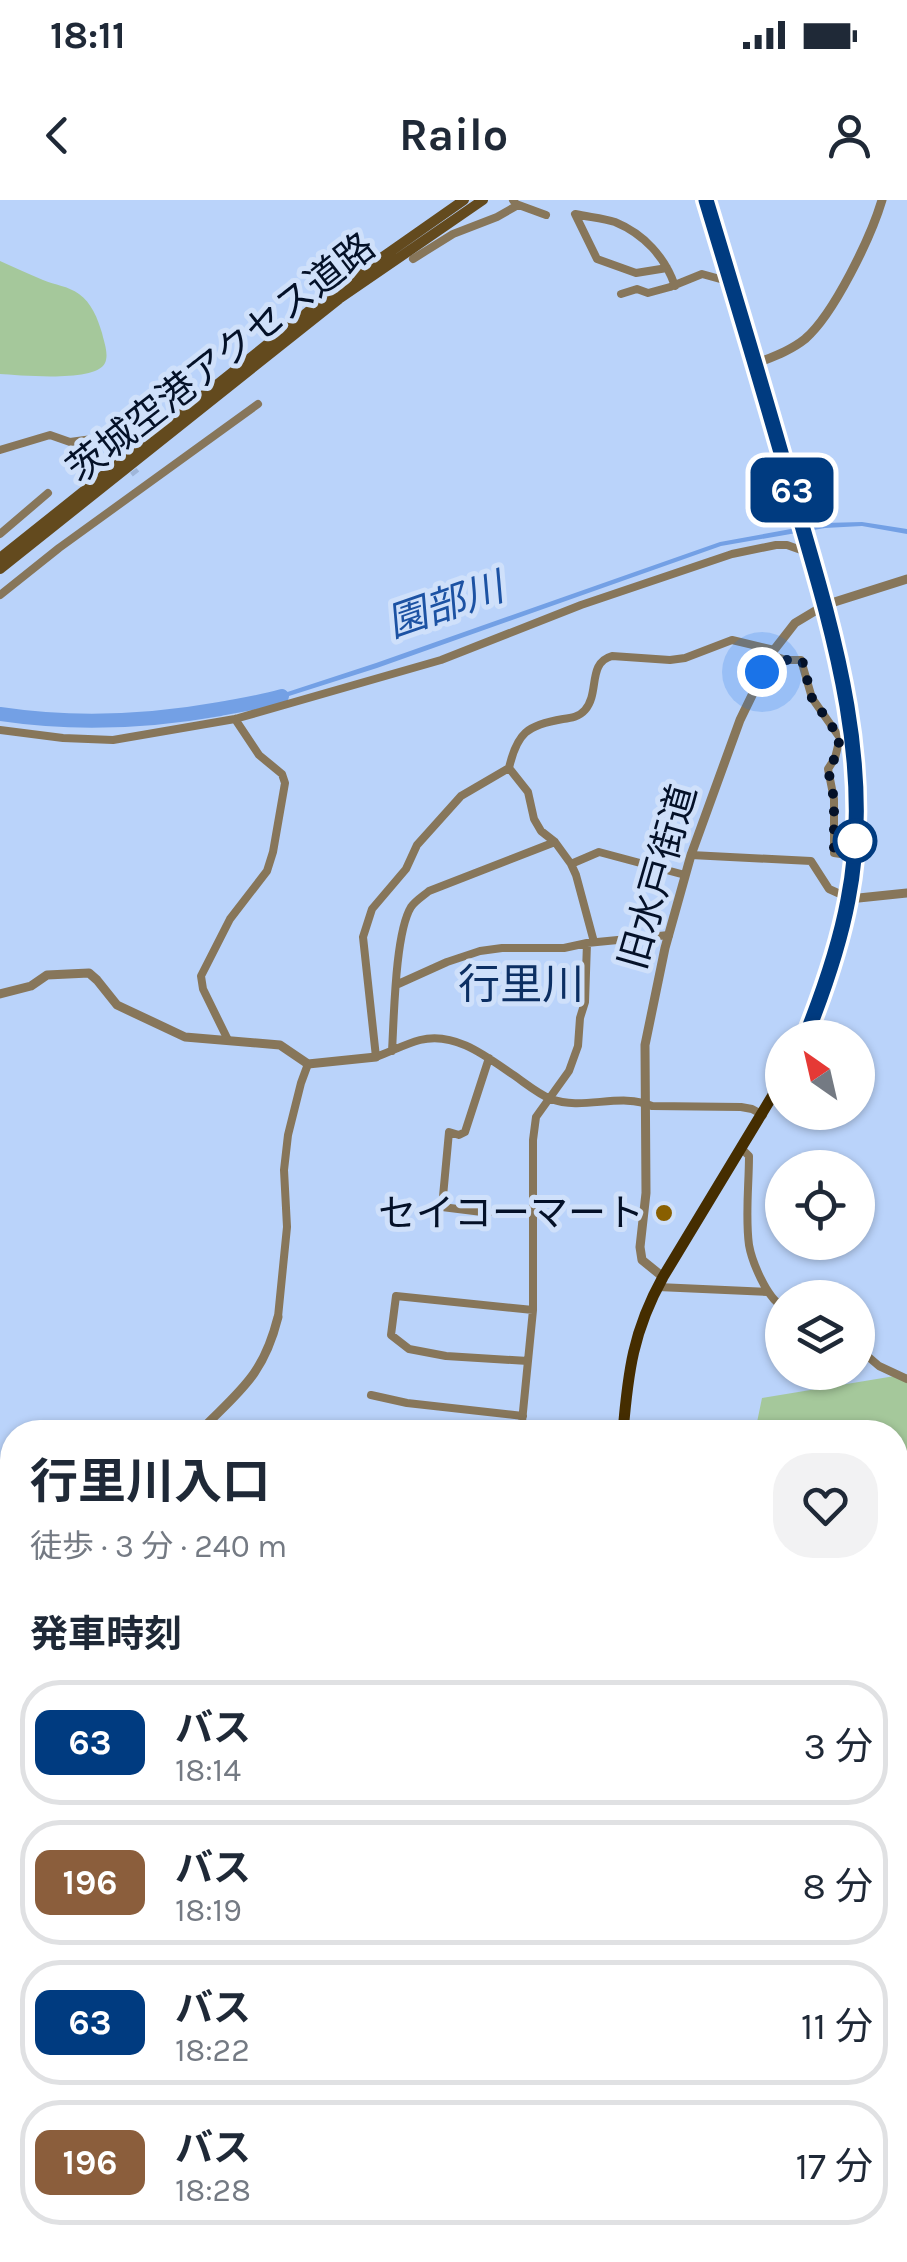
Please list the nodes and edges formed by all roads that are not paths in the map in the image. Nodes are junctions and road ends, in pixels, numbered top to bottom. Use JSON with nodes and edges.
{"nodes":[{"id":1,"x":464,"y":200,"type":"edge"},
{"id":2,"x":483,"y":200,"type":"edge"},
{"id":3,"x":706,"y":200,"type":"edge"},
{"id":4,"x":882,"y":200,"type":"edge"},
{"id":5,"x":516,"y":202,"type":"edge"},
{"id":6,"x":546,"y":216,"type":"dead end"},
{"id":7,"x":414,"y":259,"type":"dead end"},
{"id":8,"x":668,"y":268,"type":"junction"},
{"id":9,"x":731,"y":282,"type":"junction"},
{"id":10,"x":675,"y":286,"type":"junction"},
{"id":11,"x":621,"y":294,"type":"dead end"},
{"id":12,"x":755,"y":364,"type":"junction"},
{"id":13,"x":258,"y":404,"type":"dead end"},
{"id":14,"x":0,"y":450,"type":"edge"},
{"id":15,"x":119,"y":452,"type":"tunnel mouth"},
{"id":16,"x":136,"y":474,"type":"tunnel mouth"},
{"id":17,"x":146,"y":485,"type":"junction"},
{"id":18,"x":48,"y":492,"type":"dead end"},
{"id":19,"x":0,"y":534,"type":"edge"},
{"id":20,"x":808,"y":544,"type":"junction"},
{"id":21,"x":0,"y":558,"type":"edge"},
{"id":22,"x":0,"y":570,"type":"edge"},
{"id":23,"x":907,"y":579,"type":"edge"},
{"id":24,"x":0,"y":594,"type":"edge"},
{"id":25,"x":825,"y":605,"type":"junction"},
{"id":26,"x":772,"y":652,"type":"junction"},
{"id":27,"x":235,"y":719,"type":"junction"},
{"id":28,"x":0,"y":730,"type":"edge"},
{"id":29,"x":509,"y":768,"type":"junction"},
{"id":30,"x":555,"y":842,"type":"junction"},
{"id":31,"x":834,"y":853,"type":"junction"},
{"id":32,"x":691,"y":854,"type":"junction"},
{"id":33,"x":854,"y":856,"type":"junction"},
{"id":34,"x":811,"y":861,"type":"junction"},
{"id":35,"x":570,"y":864,"type":"junction"},
{"id":36,"x":685,"y":875,"type":"junction"},
{"id":37,"x":907,"y":893,"type":"edge"},
{"id":38,"x":849,"y":898,"type":"junction"},
{"id":39,"x":669,"y":935,"type":"junction"},
{"id":40,"x":590,"y":943,"type":"junction"},
{"id":41,"x":396,"y":985,"type":"junction"},
{"id":42,"x":0,"y":994,"type":"edge"},
{"id":43,"x":812,"y":1020,"type":"edge"},
{"id":44,"x":228,"y":1040,"type":"junction"},
{"id":45,"x":392,"y":1051,"type":"junction"},
{"id":46,"x":376,"y":1057,"type":"junction"},
{"id":47,"x":489,"y":1058,"type":"junction"},
{"id":48,"x":308,"y":1064,"type":"junction"},
{"id":49,"x":549,"y":1099,"type":"junction"},
{"id":50,"x":644,"y":1102,"type":"junction"},
{"id":51,"x":765,"y":1111,"type":"edge"},
{"id":52,"x":763,"y":1115,"type":"junction"},
{"id":53,"x":742,"y":1149,"type":"junction"},
{"id":54,"x":532,"y":1210,"type":"junction"},
{"id":55,"x":661,"y":1282,"type":"junction"},
{"id":56,"x":765,"y":1287,"type":"edge"},
{"id":57,"x":765,"y":1292,"type":"edge"},
{"id":58,"x":533,"y":1310,"type":"junction"},
{"id":59,"x":278,"y":1318,"type":"joint"},
{"id":60,"x":528,"y":1362,"type":"junction"},
{"id":61,"x":875,"y":1362,"type":"edge"},
{"id":62,"x":907,"y":1380,"type":"edge"},
{"id":63,"x":370,"y":1395,"type":"dead end"},
{"id":64,"x":523,"y":1416,"type":"junction"},
{"id":65,"x":211,"y":1420,"type":"edge"},
{"id":66,"x":522,"y":1420,"type":"edge"},
{"id":67,"x":624,"y":1420,"type":"edge"}],
"edges":[{"from":1,"to":21,"type":"main road","name":"茨城空港アクセス道路"},
{"from":2,"to":22,"type":"main road","name":"茨城空港アクセス道路"},
{"from":3,"to":9,"type":"main road"},
{"from":4,"to":12,"type":"street"},
{"from":5,"to":6,"type":"street"},
{"from":5,"to":7,"type":"street"},
{"from":8,"to":8,"type":"street"},
{"from":8,"to":10,"type":"street"},
{"from":9,"to":10,"type":"street"},
{"from":9,"to":12,"type":"main road"},
{"from":10,"to":11,"type":"street"},
{"from":12,"to":20,"type":"main road"},
{"from":13,"to":17,"type":"street"},
{"from":14,"to":15,"type":"street"},
{"from":16,"to":17,"type":"street"},
{"from":17,"to":24,"type":"street"},
{"from":18,"to":19,"type":"street"},
{"from":20,"to":25,"type":"main road"},
{"from":20,"to":27,"type":"street"},
{"from":23,"to":25,"type":"street","name":"旧水戸街道"},
{"from":25,"to":26,"type":"street","name":"旧水戸街道"},
{"from":25,"to":33,"type":"main road"},
{"from":26,"to":29,"type":"street"},
{"from":26,"to":31,"type":"street"},
{"from":26,"to":32,"type":"street","name":"旧水戸街道"},
{"from":27,"to":28,"type":"street"},
{"from":27,"to":44,"type":"street"},
{"from":29,"to":30,"type":"street"},
{"from":29,"to":46,"type":"street"},
{"from":30,"to":35,"type":"street"},
{"from":30,"to":41,"type":"street"},
{"from":31,"to":33,"type":"street"},
{"from":31,"to":34,"type":"street"},
{"from":32,"to":34,"type":"street"},
{"from":32,"to":36,"type":"street","name":"旧水戸街道"},
{"from":33,"to":38,"type":"main road"},
{"from":34,"to":38,"type":"street"},
{"from":35,"to":36,"type":"street"},
{"from":35,"to":40,"type":"street"},
{"from":36,"to":39,"type":"street","name":"旧水戸街道"},
{"from":37,"to":38,"type":"street"},
{"from":38,"to":43,"type":"main road"},
{"from":39,"to":40,"type":"street"},
{"from":39,"to":50,"type":"street","name":"旧水戸街道"},
{"from":40,"to":41,"type":"street"},
{"from":40,"to":49,"type":"street"},
{"from":41,"to":45,"type":"street"},
{"from":42,"to":44,"type":"street"},
{"from":44,"to":48,"type":"street"},
{"from":45,"to":46,"type":"street"},
{"from":45,"to":47,"type":"street"},
{"from":46,"to":48,"type":"street"},
{"from":47,"to":49,"type":"street"},
{"from":47,"to":54,"type":"street"},
{"from":48,"to":59,"type":"street"},
{"from":49,"to":50,"type":"street"},
{"from":49,"to":54,"type":"street"},
{"from":50,"to":52,"type":"street"},
{"from":50,"to":55,"type":"street","name":"旧水戸街道"},
{"from":51,"to":52,"type":"main road"},
{"from":52,"to":53,"type":"main road"},
{"from":53,"to":55,"type":"main road"},
{"from":53,"to":56,"type":"street"},
{"from":54,"to":58,"type":"street"},
{"from":55,"to":57,"type":"street"},
{"from":55,"to":67,"type":"main road"},
{"from":58,"to":60,"type":"street"},
{"from":58,"to":60,"type":"street"},
{"from":59,"to":65,"type":"street"},
{"from":60,"to":64,"type":"street"},
{"from":61,"to":62,"type":"street"},
{"from":63,"to":64,"type":"street"},
{"from":64,"to":66,"type":"street"}]}
